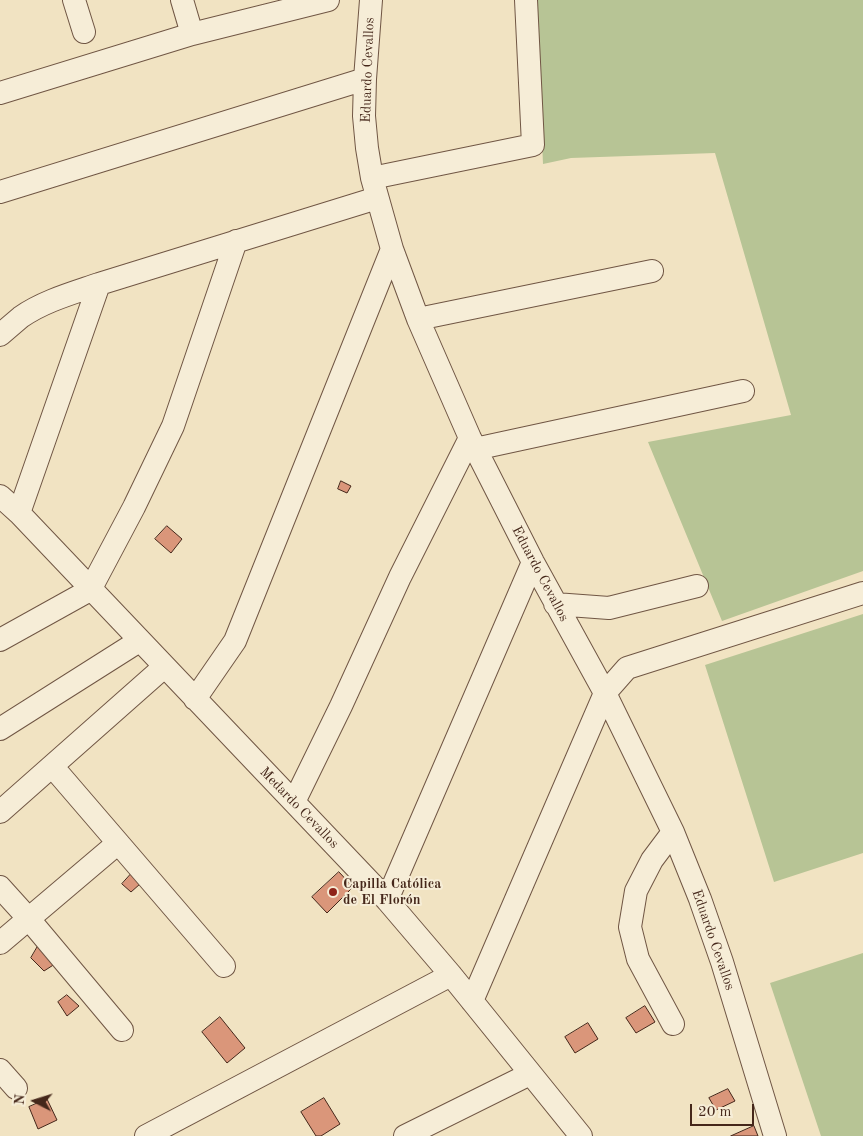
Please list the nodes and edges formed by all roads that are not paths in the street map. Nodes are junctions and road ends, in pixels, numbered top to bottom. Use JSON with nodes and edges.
{"nodes":[{"id":1,"x":74,"y":0,"type":"edge"},
{"id":2,"x":182,"y":0,"type":"edge"},
{"id":3,"x":328,"y":0,"type":"edge"},
{"id":4,"x":371,"y":0,"type":"edge"},
{"id":5,"x":526,"y":0,"type":"edge"},
{"id":6,"x":274,"y":6,"type":"edge"},
{"id":7,"x":84,"y":32,"type":"dead end"},
{"id":8,"x":192,"y":34,"type":"junction"},
{"id":9,"x":365,"y":79,"type":"junction"},
{"id":10,"x":1,"y":89,"type":"edge"},
{"id":11,"x":374,"y":188,"type":"junction"},
{"id":12,"x":0,"y":192,"type":"edge"},
{"id":13,"x":236,"y":241,"type":"junction"},
{"id":14,"x":392,"y":249,"type":"junction"},
{"id":15,"x":652,"y":271,"type":"dead end"},
{"id":16,"x":100,"y":284,"type":"junction"},
{"id":17,"x":418,"y":319,"type":"junction"},
{"id":18,"x":0,"y":335,"type":"edge"},
{"id":19,"x":743,"y":391,"type":"dead end"},
{"id":20,"x":473,"y":443,"type":"junction"},
{"id":21,"x":5,"y":502,"type":"edge"},
{"id":22,"x":533,"y":562,"type":"junction"},
{"id":23,"x":697,"y":586,"type":"dead end"},
{"id":24,"x":90,"y":590,"type":"junction"},
{"id":25,"x":863,"y":593,"type":"edge"},
{"id":26,"x":555,"y":604,"type":"junction"},
{"id":27,"x":0,"y":640,"type":"edge"},
{"id":28,"x":139,"y":641,"type":"junction"},
{"id":29,"x":164,"y":667,"type":"junction"},
{"id":30,"x":605,"y":693,"type":"junction"},
{"id":31,"x":195,"y":699,"type":"junction"},
{"id":32,"x":0,"y":730,"type":"edge"},
{"id":33,"x":52,"y":766,"type":"junction"},
{"id":34,"x":294,"y":802,"type":"junction"},
{"id":35,"x":0,"y":812,"type":"edge"},
{"id":36,"x":673,"y":832,"type":"junction"},
{"id":37,"x":118,"y":843,"type":"junction"},
{"id":38,"x":0,"y":887,"type":"edge"},
{"id":39,"x":388,"y":900,"type":"junction"},
{"id":40,"x":28,"y":918,"type":"junction"},
{"id":41,"x":0,"y":943,"type":"edge"},
{"id":42,"x":224,"y":966,"type":"dead end"},
{"id":43,"x":451,"y":976,"type":"junction"},
{"id":44,"x":472,"y":1001,"type":"junction"},
{"id":45,"x":673,"y":1024,"type":"dead end"},
{"id":46,"x":122,"y":1030,"type":"dead end"},
{"id":47,"x":0,"y":1070,"type":"edge"},
{"id":48,"x":530,"y":1074,"type":"junction"},
{"id":49,"x":16,"y":1088,"type":"dead end"},
{"id":50,"x":146,"y":1136,"type":"edge"},
{"id":51,"x":404,"y":1136,"type":"edge"},
{"id":52,"x":581,"y":1136,"type":"edge"},
{"id":53,"x":775,"y":1136,"type":"edge"}],
"edges":[{"from":1,"to":7,"type":"street"},
{"from":2,"to":8,"type":"street"},
{"from":3,"to":6,"type":"street"},
{"from":4,"to":9,"type":"street","name":"Eduardo Cevallos"},
{"from":5,"to":11,"type":"street"},
{"from":6,"to":8,"type":"street"},
{"from":8,"to":10,"type":"street"},
{"from":9,"to":11,"type":"street","name":"Eduardo Cevallos"},
{"from":9,"to":12,"type":"street"},
{"from":11,"to":13,"type":"street"},
{"from":11,"to":14,"type":"street","name":"Eduardo Cevallos"},
{"from":13,"to":16,"type":"street"},
{"from":13,"to":24,"type":"street"},
{"from":14,"to":17,"type":"street","name":"Eduardo Cevallos"},
{"from":14,"to":31,"type":"street"},
{"from":15,"to":17,"type":"street"},
{"from":16,"to":18,"type":"street"},
{"from":16,"to":21,"type":"street"},
{"from":17,"to":20,"type":"street","name":"Eduardo Cevallos"},
{"from":19,"to":20,"type":"street"},
{"from":20,"to":22,"type":"street","name":"Eduardo Cevallos"},
{"from":20,"to":34,"type":"street"},
{"from":21,"to":24,"type":"street","name":"Medardo Cevallos"},
{"from":22,"to":26,"type":"street","name":"Eduardo Cevallos"},
{"from":22,"to":39,"type":"street"},
{"from":23,"to":26,"type":"street"},
{"from":24,"to":27,"type":"street"},
{"from":24,"to":28,"type":"street","name":"Medardo Cevallos"},
{"from":25,"to":30,"type":"street"},
{"from":26,"to":30,"type":"street","name":"Eduardo Cevallos"},
{"from":28,"to":29,"type":"street","name":"Medardo Cevallos"},
{"from":28,"to":32,"type":"street"},
{"from":29,"to":31,"type":"street","name":"Medardo Cevallos"},
{"from":29,"to":33,"type":"street"},
{"from":30,"to":36,"type":"street","name":"Eduardo Cevallos"},
{"from":30,"to":44,"type":"street"},
{"from":31,"to":34,"type":"street","name":"Medardo Cevallos"},
{"from":33,"to":35,"type":"street"},
{"from":33,"to":37,"type":"street"},
{"from":34,"to":39,"type":"street","name":"Medardo Cevallos"},
{"from":36,"to":45,"type":"street"},
{"from":36,"to":53,"type":"street","name":"Eduardo Cevallos"},
{"from":37,"to":40,"type":"street"},
{"from":37,"to":42,"type":"street"},
{"from":38,"to":40,"type":"street"},
{"from":39,"to":43,"type":"street","name":"Medardo Cevallos"},
{"from":40,"to":41,"type":"street"},
{"from":40,"to":46,"type":"street"},
{"from":43,"to":44,"type":"street","name":"Medardo Cevallos"},
{"from":43,"to":50,"type":"street"},
{"from":44,"to":48,"type":"street","name":"Medardo Cevallos"},
{"from":47,"to":49,"type":"street"},
{"from":48,"to":51,"type":"street"},
{"from":48,"to":52,"type":"street","name":"Medardo Cevallos"}]}
